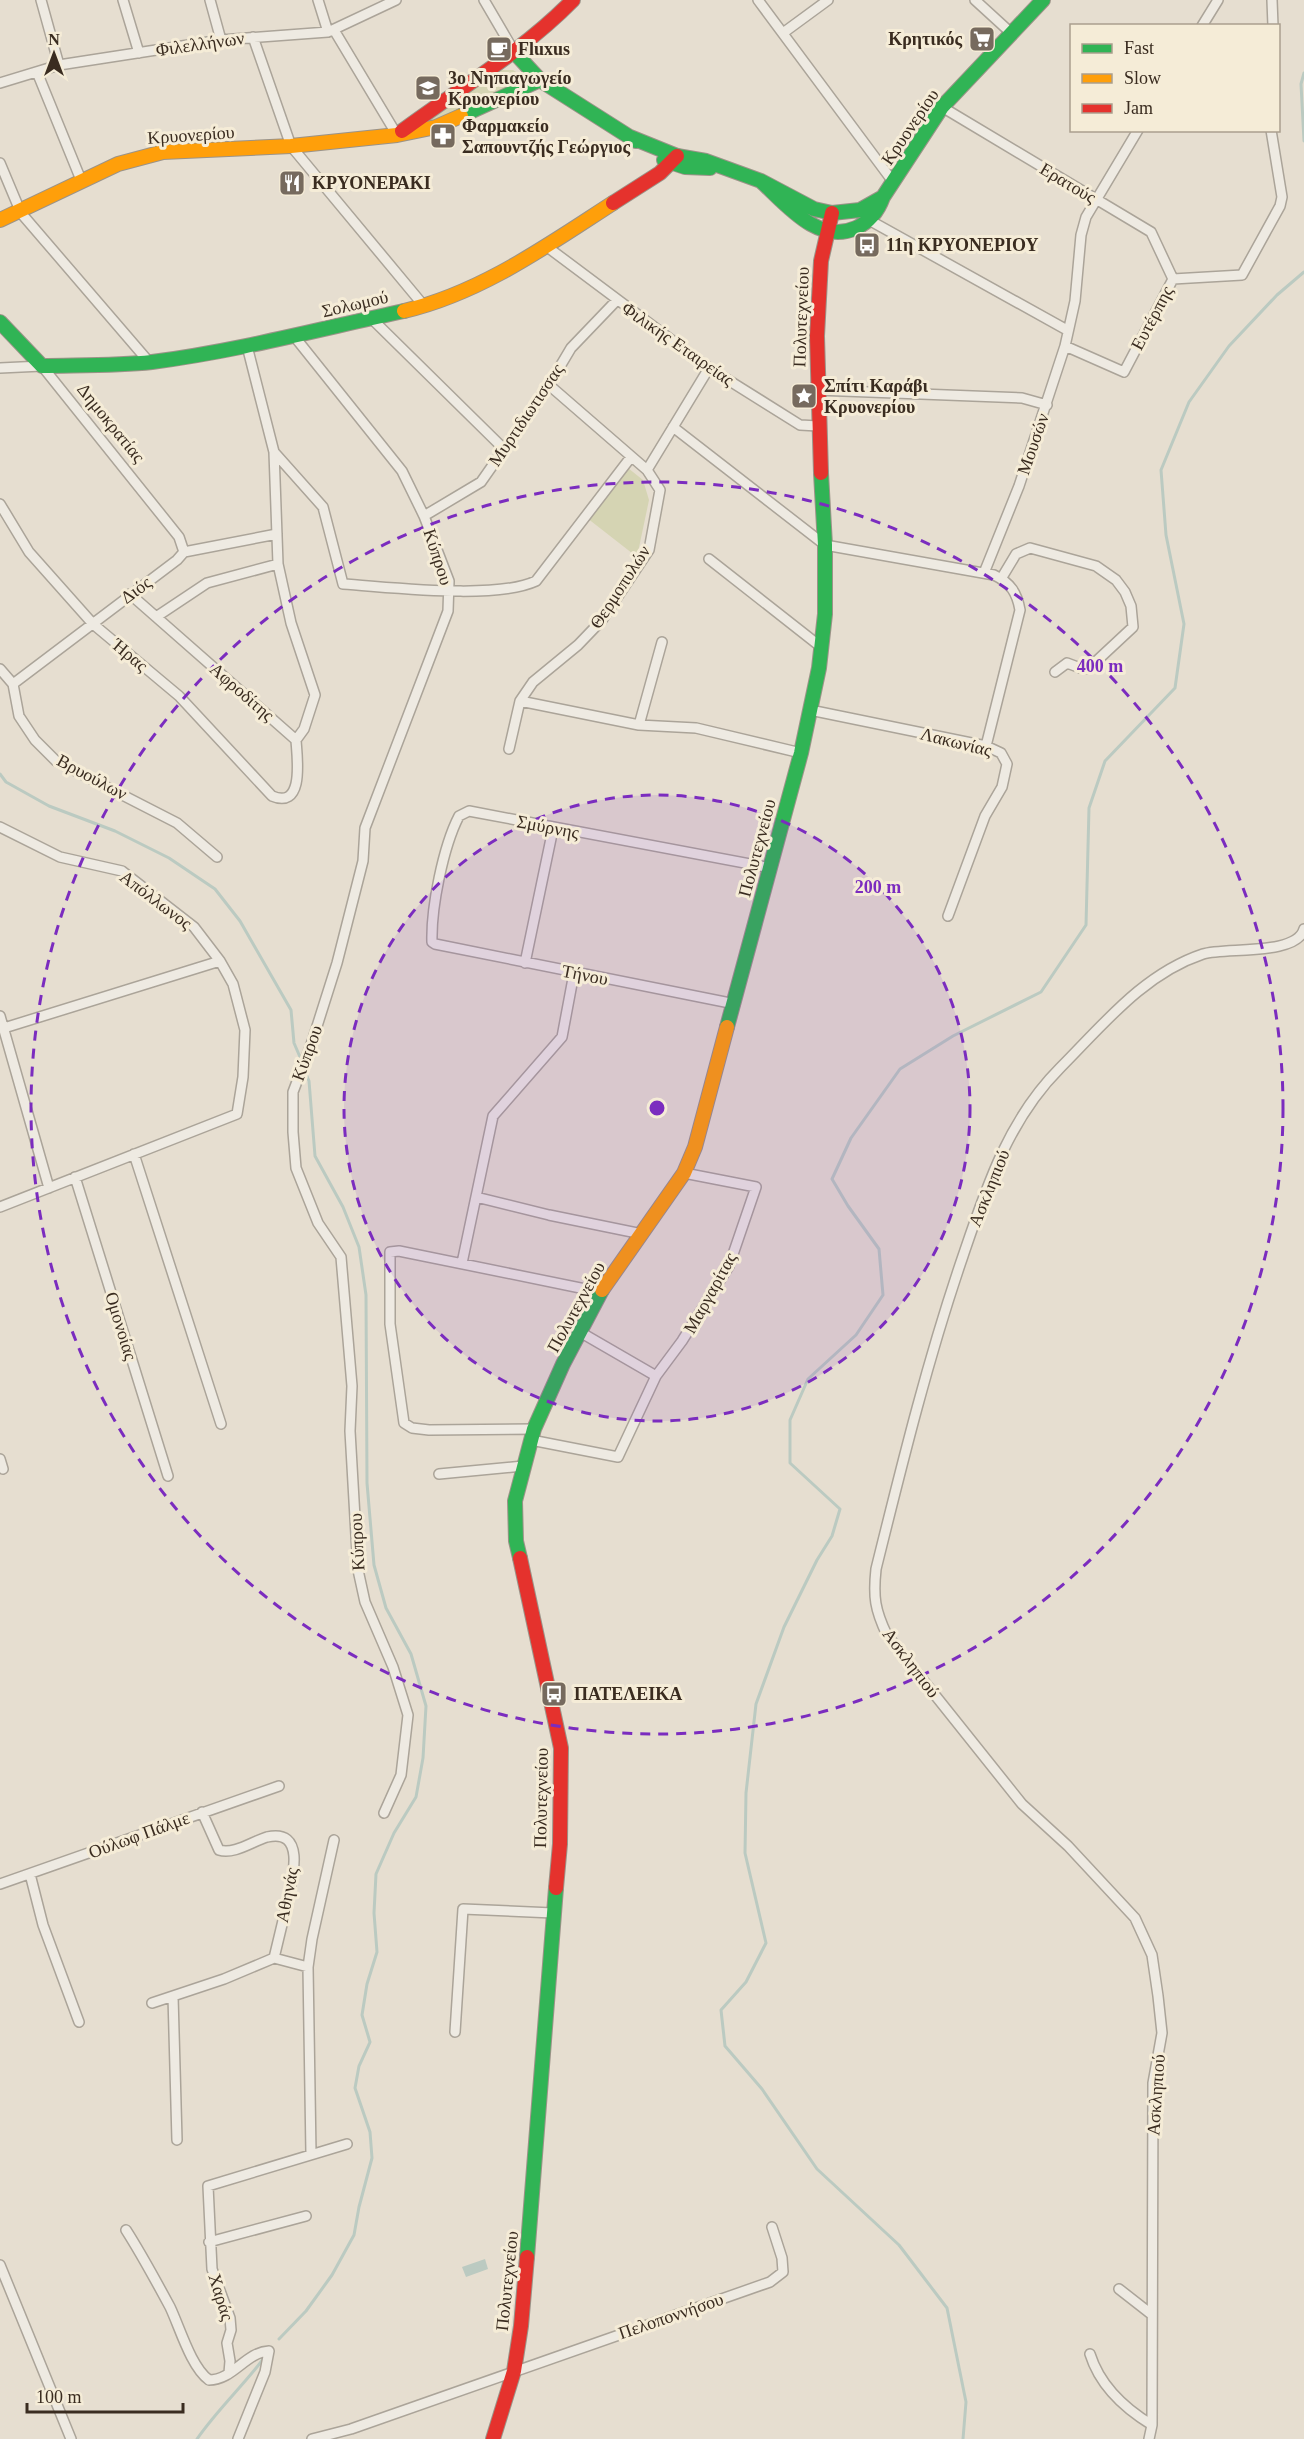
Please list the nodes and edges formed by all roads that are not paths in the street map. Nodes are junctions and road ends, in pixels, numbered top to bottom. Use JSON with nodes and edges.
{"nodes":[{"id":1,"x":41,"y":0,"type":"edge"},
{"id":2,"x":123,"y":0,"type":"edge"},
{"id":3,"x":210,"y":0,"type":"edge"},
{"id":4,"x":318,"y":0,"type":"edge"},
{"id":5,"x":396,"y":0,"type":"edge"},
{"id":6,"x":484,"y":0,"type":"edge"},
{"id":7,"x":758,"y":0,"type":"edge"},
{"id":8,"x":828,"y":0,"type":"edge"},
{"id":9,"x":975,"y":0,"type":"edge"},
{"id":10,"x":1043,"y":0,"type":"edge"},
{"id":11,"x":1218,"y":0,"type":"edge"},
{"id":12,"x":1272,"y":0,"type":"edge"},
{"id":13,"x":567,"y":2,"type":"edge"},
{"id":14,"x":1203,"y":24,"type":"edge"},
{"id":15,"x":1272,"y":24,"type":"edge"},
{"id":16,"x":331,"y":31,"type":"junction"},
{"id":17,"x":1010,"y":32,"type":"junction"},
{"id":18,"x":783,"y":33,"type":"junction"},
{"id":19,"x":253,"y":37,"type":"junction"},
{"id":20,"x":221,"y":40,"type":"junction"},
{"id":21,"x":139,"y":52,"type":"junction"},
{"id":22,"x":515,"y":53,"type":"junction"},
{"id":23,"x":58,"y":65,"type":"junction"},
{"id":24,"x":37,"y":72,"type":"junction"},
{"id":25,"x":540,"y":80,"type":"junction"},
{"id":26,"x":0,"y":83,"type":"edge"},
{"id":27,"x":942,"y":107,"type":"junction"},
{"id":28,"x":1137,"y":132,"type":"edge"},
{"id":29,"x":1271,"y":132,"type":"edge"},
{"id":30,"x":398,"y":135,"type":"junction"},
{"id":31,"x":291,"y":146,"type":"junction"},
{"id":32,"x":673,"y":159,"type":"junction"},
{"id":33,"x":0,"y":163,"type":"edge"},
{"id":34,"x":81,"y":180,"type":"junction"},
{"id":35,"x":761,"y":181,"type":"junction"},
{"id":36,"x":894,"y":183,"type":"junction"},
{"id":37,"x":883,"y":197,"type":"junction"},
{"id":38,"x":1096,"y":200,"type":"junction"},
{"id":39,"x":21,"y":213,"type":"junction"},
{"id":40,"x":832,"y":213,"type":"junction"},
{"id":41,"x":0,"y":220,"type":"edge"},
{"id":42,"x":869,"y":220,"type":"junction"},
{"id":43,"x":828,"y":232,"type":"junction"},
{"id":44,"x":546,"y":246,"type":"junction"},
{"id":45,"x":1173,"y":279,"type":"junction"},
{"id":46,"x":617,"y":300,"type":"junction"},
{"id":47,"x":424,"y":306,"type":"junction"},
{"id":48,"x":372,"y":319,"type":"junction"},
{"id":49,"x":0,"y":322,"type":"edge"},
{"id":50,"x":1067,"y":330,"type":"junction"},
{"id":51,"x":294,"y":336,"type":"junction"},
{"id":52,"x":247,"y":346,"type":"junction"},
{"id":53,"x":1065,"y":346,"type":"junction"},
{"id":54,"x":149,"y":362,"type":"junction"},
{"id":55,"x":42,"y":366,"type":"junction"},
{"id":56,"x":0,"y":368,"type":"edge"},
{"id":57,"x":709,"y":368,"type":"junction"},
{"id":58,"x":549,"y":385,"type":"junction"},
{"id":59,"x":817,"y":390,"type":"junction"},
{"id":60,"x":1047,"y":405,"type":"junction"},
{"id":61,"x":818,"y":426,"type":"junction"},
{"id":62,"x":673,"y":427,"type":"junction"},
{"id":63,"x":504,"y":449,"type":"junction"},
{"id":64,"x":274,"y":452,"type":"junction"},
{"id":65,"x":632,"y":457,"type":"junction"},
{"id":66,"x":646,"y":470,"type":"junction"},
{"id":67,"x":0,"y":504,"type":"edge"},
{"id":68,"x":424,"y":516,"type":"junction"},
{"id":69,"x":277,"y":534,"type":"junction"},
{"id":70,"x":825,"y":545,"type":"junction"},
{"id":71,"x":184,"y":552,"type":"junction"},
{"id":72,"x":709,"y":559,"type":"dead end"},
{"id":73,"x":278,"y":564,"type":"junction"},
{"id":74,"x":984,"y":573,"type":"junction"},
{"id":75,"x":1001,"y":579,"type":"junction"},
{"id":76,"x":450,"y":590,"type":"junction"},
{"id":77,"x":130,"y":594,"type":"junction"},
{"id":78,"x":156,"y":617,"type":"junction"},
{"id":79,"x":93,"y":624,"type":"junction"},
{"id":80,"x":662,"y":642,"type":"dead end"},
{"id":81,"x":821,"y":647,"type":"junction"},
{"id":82,"x":0,"y":669,"type":"edge"},
{"id":83,"x":1055,"y":672,"type":"dead end"},
{"id":84,"x":13,"y":684,"type":"junction"},
{"id":85,"x":520,"y":701,"type":"junction"},
{"id":86,"x":810,"y":710,"type":"junction"},
{"id":87,"x":639,"y":725,"type":"junction"},
{"id":88,"x":296,"y":740,"type":"junction"},
{"id":89,"x":986,"y":746,"type":"junction"},
{"id":90,"x":509,"y":749,"type":"dead end"},
{"id":91,"x":801,"y":753,"type":"junction"},
{"id":92,"x":0,"y":827,"type":"edge"},
{"id":93,"x":553,"y":829,"type":"junction"},
{"id":94,"x":217,"y":857,"type":"dead end"},
{"id":95,"x":771,"y":868,"type":"junction"},
{"id":96,"x":948,"y":916,"type":"dead end"},
{"id":97,"x":1304,"y":932,"type":"edge"},
{"id":98,"x":435,"y":944,"type":"joint"},
{"id":99,"x":220,"y":961,"type":"junction"},
{"id":100,"x":525,"y":963,"type":"junction"},
{"id":101,"x":574,"y":973,"type":"junction"},
{"id":102,"x":735,"y":1004,"type":"junction"},
{"id":103,"x":0,"y":1016,"type":"edge"},
{"id":104,"x":4,"y":1028,"type":"junction"},
{"id":105,"x":134,"y":1154,"type":"junction"},
{"id":106,"x":684,"y":1173,"type":"junction"},
{"id":107,"x":75,"y":1177,"type":"junction"},
{"id":108,"x":48,"y":1188,"type":"junction"},
{"id":109,"x":476,"y":1197,"type":"junction"},
{"id":110,"x":0,"y":1207,"type":"edge"},
{"id":111,"x":642,"y":1234,"type":"junction"},
{"id":112,"x":462,"y":1263,"type":"junction"},
{"id":113,"x":600,"y":1292,"type":"junction"},
{"id":114,"x":580,"y":1332,"type":"junction"},
{"id":115,"x":656,"y":1376,"type":"junction"},
{"id":116,"x":221,"y":1424,"type":"dead end"},
{"id":117,"x":532,"y":1435,"type":"junction"},
{"id":118,"x":523,"y":1466,"type":"junction"},
{"id":119,"x":438,"y":1473,"type":"dead end"},
{"id":120,"x":168,"y":1476,"type":"dead end"},
{"id":121,"x":279,"y":1786,"type":"dead end"},
{"id":122,"x":202,"y":1812,"type":"junction"},
{"id":123,"x":384,"y":1813,"type":"dead end"},
{"id":124,"x":334,"y":1840,"type":"dead end"},
{"id":125,"x":30,"y":1874,"type":"junction"},
{"id":126,"x":0,"y":1884,"type":"edge"},
{"id":127,"x":553,"y":1913,"type":"junction"},
{"id":128,"x":274,"y":1958,"type":"junction"},
{"id":129,"x":308,"y":1967,"type":"junction"},
{"id":130,"x":173,"y":1996,"type":"junction"},
{"id":131,"x":152,"y":2003,"type":"dead end"},
{"id":132,"x":79,"y":2022,"type":"dead end"},
{"id":133,"x":455,"y":2032,"type":"dead end"},
{"id":134,"x":177,"y":2140,"type":"dead end"},
{"id":135,"x":347,"y":2144,"type":"dead end"},
{"id":136,"x":311,"y":2154,"type":"junction"},
{"id":137,"x":306,"y":2216,"type":"dead end"},
{"id":138,"x":772,"y":2227,"type":"dead end"},
{"id":139,"x":126,"y":2230,"type":"dead end"},
{"id":140,"x":209,"y":2242,"type":"junction"},
{"id":141,"x":0,"y":2265,"type":"edge"},
{"id":142,"x":1119,"y":2289,"type":"dead end"},
{"id":143,"x":1151,"y":2314,"type":"junction"},
{"id":144,"x":1090,"y":2354,"type":"dead end"},
{"id":145,"x":514,"y":2371,"type":"junction"},
{"id":146,"x":229,"y":2373,"type":"junction"},
{"id":147,"x":1152,"y":2425,"type":"junction"},
{"id":148,"x":71,"y":2439,"type":"edge"},
{"id":149,"x":238,"y":2439,"type":"edge"},
{"id":150,"x":312,"y":2439,"type":"edge"},
{"id":151,"x":493,"y":2439,"type":"edge"},
{"id":152,"x":1149,"y":2439,"type":"edge"}],
"edges":[{"from":1,"to":23,"type":"street"},
{"from":2,"to":21,"type":"street"},
{"from":3,"to":20,"type":"street"},
{"from":4,"to":16,"type":"street"},
{"from":5,"to":16,"type":"street","name":"Φιλελλήνων"},
{"from":6,"to":22,"type":"street"},
{"from":7,"to":18,"type":"street"},
{"from":8,"to":18,"type":"street"},
{"from":9,"to":17,"type":"street"},
{"from":10,"to":17,"type":"street","name":"Κρυονερίου"},
{"from":11,"to":14,"type":"street"},
{"from":12,"to":15,"type":"street"},
{"from":13,"to":22,"type":"street"},
{"from":16,"to":19,"type":"street","name":"Φιλελλήνων"},
{"from":16,"to":30,"type":"street"},
{"from":17,"to":27,"type":"street","name":"Κρυονερίου"},
{"from":18,"to":36,"type":"street"},
{"from":19,"to":20,"type":"street","name":"Φιλελλήνων"},
{"from":19,"to":31,"type":"street"},
{"from":20,"to":21,"type":"street","name":"Φιλελλήνων"},
{"from":21,"to":23,"type":"street","name":"Φιλελλήνων"},
{"from":22,"to":25,"type":"street","name":"Κρυονερίου"},
{"from":22,"to":30,"type":"street"},
{"from":23,"to":24,"type":"street","name":"Φιλελλήνων"},
{"from":24,"to":26,"type":"street","name":"Φιλελλήνων"},
{"from":24,"to":34,"type":"street"},
{"from":25,"to":30,"type":"street","name":"Κρυονερίου"},
{"from":25,"to":32,"type":"street","name":"Κρυονερίου"},
{"from":27,"to":36,"type":"street","name":"Κρυονερίου"},
{"from":27,"to":38,"type":"street","name":"Ερατούς"},
{"from":28,"to":38,"type":"street","name":"Μουσών"},
{"from":29,"to":45,"type":"street","name":"Ευτέρπης"},
{"from":30,"to":31,"type":"street","name":"Κρυονερίου"},
{"from":31,"to":34,"type":"street","name":"Κρυονερίου"},
{"from":31,"to":47,"type":"street"},
{"from":32,"to":35,"type":"street","name":"Κρυονερίου"},
{"from":32,"to":44,"type":"street","name":"Σολωμού"},
{"from":33,"to":39,"type":"street"},
{"from":34,"to":39,"type":"street","name":"Κρυονερίου"},
{"from":35,"to":40,"type":"street","name":"Κρυονερίου"},
{"from":35,"to":43,"type":"street","name":"Κρυονερίου"},
{"from":36,"to":37,"type":"street","name":"Κρυονερίου"},
{"from":37,"to":40,"type":"street","name":"Κρυονερίου"},
{"from":37,"to":42,"type":"street","name":"Κρυονερίου"},
{"from":38,"to":45,"type":"street","name":"Ερατούς"},
{"from":38,"to":50,"type":"street","name":"Μουσών"},
{"from":39,"to":41,"type":"street","name":"Κρυονερίου"},
{"from":39,"to":54,"type":"street"},
{"from":40,"to":43,"type":"street","name":"Πολυτεχνείου"},
{"from":42,"to":43,"type":"street"},
{"from":42,"to":50,"type":"street"},
{"from":43,"to":59,"type":"street","name":"Πολυτεχνείου"},
{"from":44,"to":46,"type":"street","name":"Φιλικής Εταιρείας"},
{"from":44,"to":47,"type":"street","name":"Σολωμού"},
{"from":45,"to":53,"type":"street","name":"Ευτέρπης"},
{"from":46,"to":57,"type":"street","name":"Φιλικής Εταιρείας"},
{"from":46,"to":58,"type":"street","name":"Μυρτιδιωτισσας"},
{"from":47,"to":48,"type":"street","name":"Σολωμού"},
{"from":48,"to":51,"type":"street","name":"Σολωμού"},
{"from":48,"to":63,"type":"street"},
{"from":49,"to":55,"type":"street","name":"Δημοκρατίας"},
{"from":50,"to":53,"type":"street","name":"Μουσών"},
{"from":51,"to":52,"type":"street","name":"Σολωμού"},
{"from":51,"to":68,"type":"street","name":"Κύπρου"},
{"from":52,"to":54,"type":"street","name":"Σολωμού"},
{"from":52,"to":64,"type":"street"},
{"from":53,"to":60,"type":"street","name":"Μουσών"},
{"from":54,"to":55,"type":"street","name":"Σολωμού"},
{"from":55,"to":56,"type":"street","name":"Σολωμού"},
{"from":55,"to":71,"type":"street","name":"Δημοκρατίας"},
{"from":57,"to":61,"type":"street","name":"Φιλικής Εταιρείας"},
{"from":57,"to":62,"type":"street"},
{"from":58,"to":63,"type":"street","name":"Μυρτιδιωτισσας"},
{"from":58,"to":65,"type":"street"},
{"from":59,"to":60,"type":"street"},
{"from":59,"to":61,"type":"street","name":"Πολυτεχνείου"},
{"from":60,"to":74,"type":"street","name":"Μουσών"},
{"from":61,"to":70,"type":"street","name":"Πολυτεχνείου"},
{"from":62,"to":66,"type":"street"},
{"from":62,"to":70,"type":"street"},
{"from":63,"to":68,"type":"street","name":"Μυρτιδιωτισσας"},
{"from":64,"to":69,"type":"street"},
{"from":64,"to":76,"type":"street"},
{"from":65,"to":66,"type":"street"},
{"from":65,"to":76,"type":"street"},
{"from":66,"to":85,"type":"street","name":"Θερμοπυλών"},
{"from":67,"to":79,"type":"street","name":"Ήρας"},
{"from":68,"to":76,"type":"street","name":"Κύπρου"},
{"from":69,"to":71,"type":"street","name":"Διός"},
{"from":69,"to":73,"type":"street"},
{"from":70,"to":74,"type":"street"},
{"from":70,"to":81,"type":"street","name":"Πολυτεχνείου"},
{"from":71,"to":77,"type":"street","name":"Διός"},
{"from":72,"to":81,"type":"street"},
{"from":73,"to":78,"type":"street"},
{"from":73,"to":88,"type":"street"},
{"from":74,"to":75,"type":"street"},
{"from":75,"to":83,"type":"street"},
{"from":75,"to":89,"type":"street"},
{"from":76,"to":123,"type":"street","name":"Κύπρου"},
{"from":77,"to":78,"type":"street","name":"Αφροδίτης"},
{"from":77,"to":79,"type":"street","name":"Διός"},
{"from":78,"to":88,"type":"street","name":"Αφροδίτης"},
{"from":79,"to":84,"type":"street","name":"Διός"},
{"from":79,"to":88,"type":"street","name":"Ήρας"},
{"from":80,"to":87,"type":"street"},
{"from":81,"to":86,"type":"street","name":"Πολυτεχνείου"},
{"from":82,"to":84,"type":"street"},
{"from":84,"to":94,"type":"street","name":"Βρυούλων"},
{"from":85,"to":87,"type":"street"},
{"from":85,"to":90,"type":"street","name":"Θερμοπυλών"},
{"from":86,"to":89,"type":"street","name":"Λακωνίας"},
{"from":86,"to":91,"type":"street","name":"Πολυτεχνείου"},
{"from":87,"to":91,"type":"street"},
{"from":89,"to":96,"type":"street","name":"Λακωνίας"},
{"from":91,"to":95,"type":"street","name":"Πολυτεχνείου"},
{"from":92,"to":99,"type":"street","name":"Απόλλωνος"},
{"from":93,"to":95,"type":"street","name":"Σμύρνης"},
{"from":93,"to":98,"type":"street","name":"Σμύρνης"},
{"from":93,"to":100,"type":"street"},
{"from":95,"to":102,"type":"street","name":"Πολυτεχνείου"},
{"from":97,"to":143,"type":"street","name":"Ασκληπιού"},
{"from":98,"to":100,"type":"street","name":"Τήνου"},
{"from":99,"to":104,"type":"street"},
{"from":99,"to":105,"type":"street","name":"Απόλλωνος"},
{"from":100,"to":101,"type":"street","name":"Τήνου"},
{"from":101,"to":102,"type":"street","name":"Τήνου"},
{"from":101,"to":109,"type":"street"},
{"from":102,"to":106,"type":"street","name":"Πολυτεχνείου"},
{"from":103,"to":104,"type":"street"},
{"from":104,"to":108,"type":"street"},
{"from":105,"to":107,"type":"street"},
{"from":105,"to":116,"type":"street"},
{"from":106,"to":111,"type":"street","name":"Πολυτεχνείου"},
{"from":106,"to":115,"type":"street","name":"Μαργαρίτας"},
{"from":107,"to":108,"type":"street"},
{"from":107,"to":120,"type":"street","name":"Ομονοίας"},
{"from":108,"to":110,"type":"street"},
{"from":109,"to":111,"type":"street"},
{"from":109,"to":112,"type":"street"},
{"from":111,"to":113,"type":"street","name":"Πολυτεχνείου"},
{"from":112,"to":113,"type":"street"},
{"from":112,"to":117,"type":"street"},
{"from":113,"to":114,"type":"street","name":"Πολυτεχνείου"},
{"from":114,"to":115,"type":"street"},
{"from":114,"to":117,"type":"street","name":"Πολυτεχνείου"},
{"from":115,"to":117,"type":"street","name":"Μαργαρίτας"},
{"from":117,"to":118,"type":"street","name":"Πολυτεχνείου"},
{"from":118,"to":119,"type":"street"},
{"from":118,"to":127,"type":"street","name":"Πολυτεχνείου"},
{"from":121,"to":122,"type":"street","name":"Ούλωφ Πάλμε"},
{"from":122,"to":125,"type":"street","name":"Ούλωφ Πάλμε"},
{"from":122,"to":128,"type":"street","name":"Αθηνάς"},
{"from":124,"to":129,"type":"street"},
{"from":125,"to":126,"type":"street","name":"Ούλωφ Πάλμε"},
{"from":125,"to":132,"type":"street"},
{"from":127,"to":133,"type":"street"},
{"from":127,"to":145,"type":"street","name":"Πολυτεχνείου"},
{"from":128,"to":129,"type":"street"},
{"from":128,"to":130,"type":"street"},
{"from":129,"to":136,"type":"street"},
{"from":130,"to":131,"type":"street"},
{"from":130,"to":134,"type":"street"},
{"from":135,"to":136,"type":"street","name":"Χαράς"},
{"from":136,"to":140,"type":"street","name":"Χαράς"},
{"from":137,"to":140,"type":"street"},
{"from":138,"to":145,"type":"street","name":"Πελοποννήσου"},
{"from":139,"to":146,"type":"street"},
{"from":140,"to":146,"type":"street","name":"Χαράς"},
{"from":141,"to":148,"type":"street"},
{"from":142,"to":143,"type":"street"},
{"from":143,"to":147,"type":"street","name":"Ασκληπιού"},
{"from":144,"to":147,"type":"street"},
{"from":145,"to":150,"type":"street"},
{"from":145,"to":151,"type":"street","name":"Πολυτεχνείου"},
{"from":146,"to":149,"type":"street"},
{"from":147,"to":152,"type":"street","name":"Ασκληπιού"}]}
